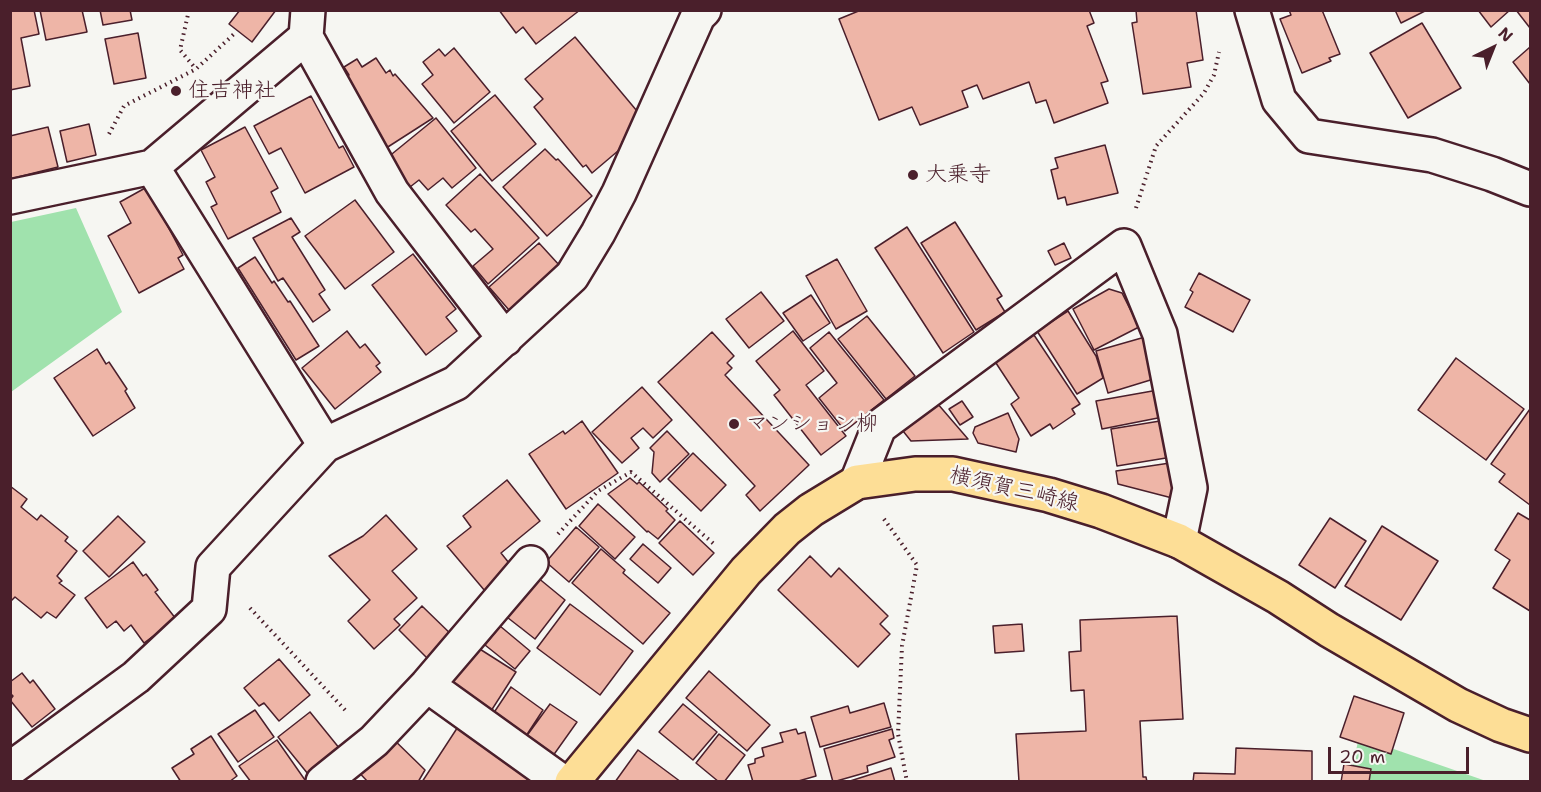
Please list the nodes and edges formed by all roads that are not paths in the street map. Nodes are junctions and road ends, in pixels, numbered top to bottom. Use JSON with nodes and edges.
{"nodes":[{"id":1,"x":704,"y":10,"type":"edge"},
{"id":2,"x":1252,"y":10,"type":"edge"},
{"id":3,"x":307,"y":24,"type":"edge"},
{"id":4,"x":152,"y":167,"type":"junction"},
{"id":5,"x":1530,"y":189,"type":"edge"},
{"id":6,"x":10,"y":197,"type":"edge"},
{"id":7,"x":505,"y":339,"type":"junction"},
{"id":8,"x":325,"y":445,"type":"junction"},
{"id":9,"x":857,"y":482,"type":"junction"},
{"id":10,"x":1179,"y":541,"type":"junction"},
{"id":11,"x":531,"y":563,"type":"road end"},
{"id":12,"x":427,"y":685,"type":"junction"},
{"id":13,"x":1530,"y":735,"type":"edge"},
{"id":14,"x":10,"y":769,"type":"edge"},
{"id":15,"x":322,"y":782,"type":"edge"},
{"id":16,"x":562,"y":782,"type":"edge"},
{"id":17,"x":572,"y":782,"type":"edge"}],
"edges":[{"from":1,"to":7,"type":"street"},
{"from":2,"to":5,"type":"street"},
{"from":3,"to":4,"type":"street"},
{"from":3,"to":7,"type":"street"},
{"from":4,"to":6,"type":"street"},
{"from":4,"to":8,"type":"street"},
{"from":7,"to":8,"type":"street"},
{"from":8,"to":14,"type":"street"},
{"from":9,"to":10,"type":"main road","name":"横須賀三崎線"},
{"from":9,"to":10,"type":"street"},
{"from":9,"to":17,"type":"main road","name":"横須賀三崎線"},
{"from":10,"to":13,"type":"main road","name":"横須賀三崎線"},
{"from":11,"to":12,"type":"street"},
{"from":12,"to":15,"type":"street"},
{"from":12,"to":16,"type":"street"}]}
